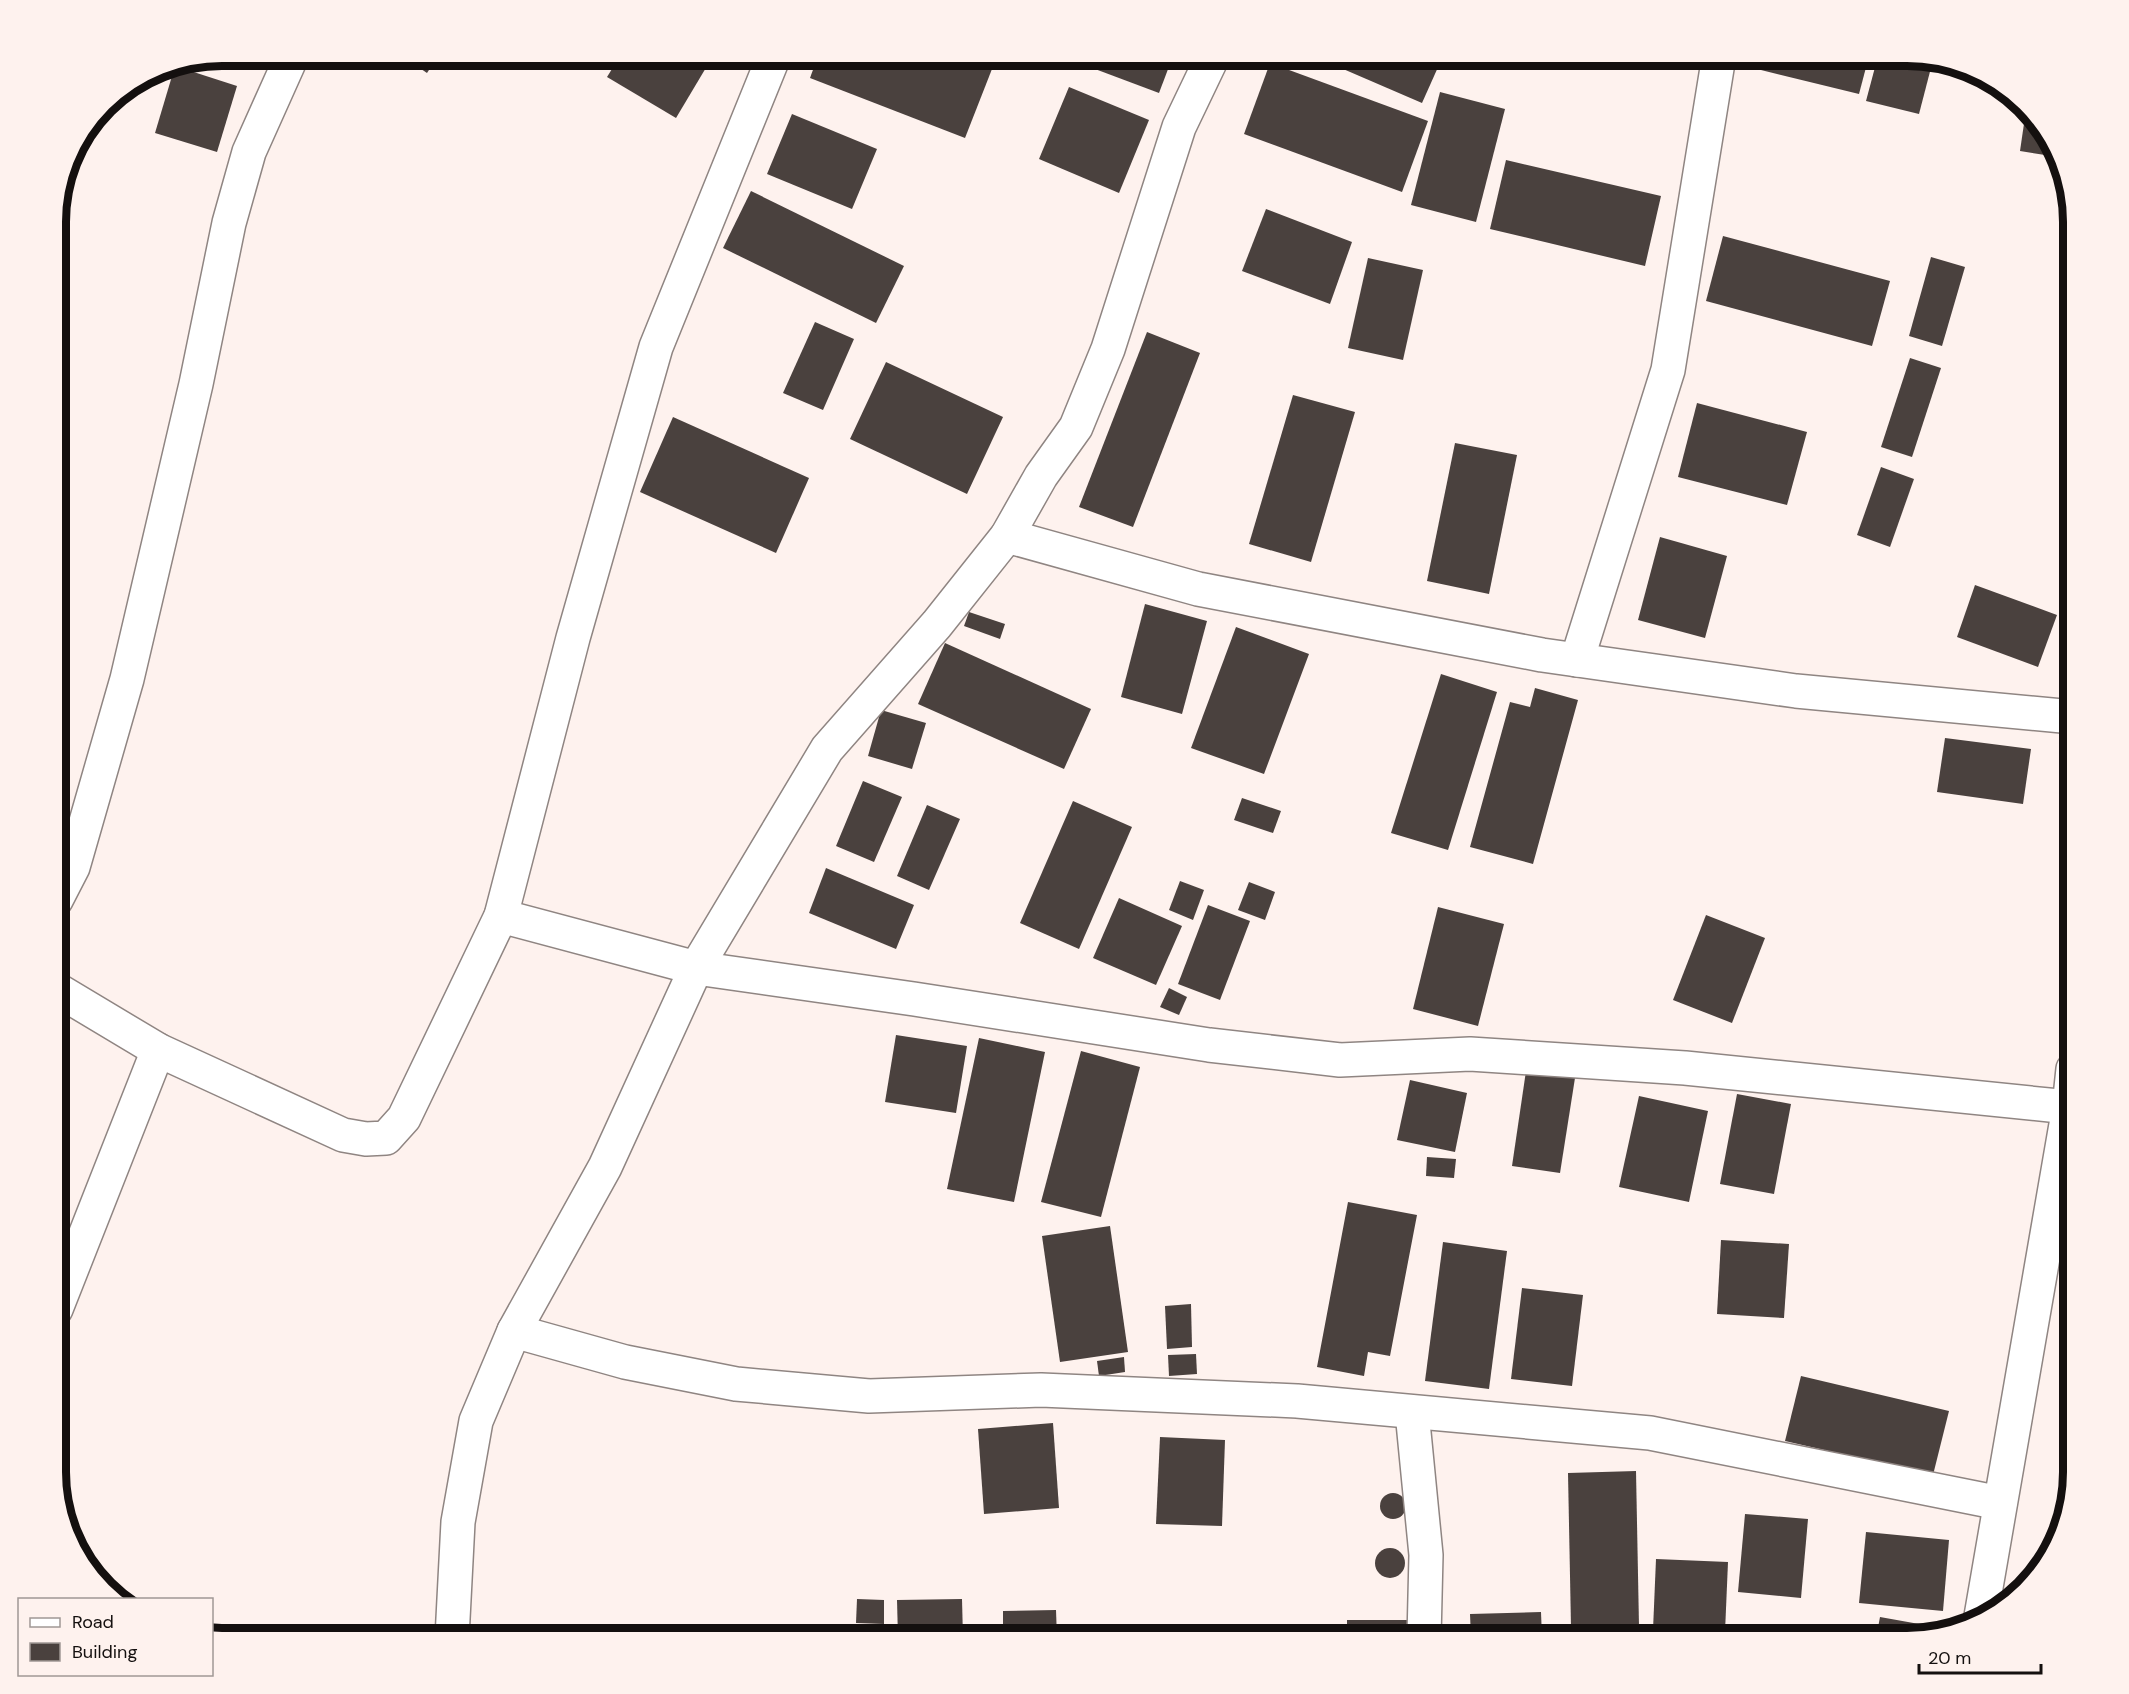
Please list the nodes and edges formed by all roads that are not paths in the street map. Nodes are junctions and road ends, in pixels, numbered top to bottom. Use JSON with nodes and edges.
{"nodes":[{"id":1,"x":288,"y":66,"type":"edge"},
{"id":2,"x":770,"y":66,"type":"edge"},
{"id":3,"x":1208,"y":66,"type":"edge"},
{"id":4,"x":1717,"y":66,"type":"edge"},
{"id":5,"x":1007,"y":536,"type":"junction"},
{"id":6,"x":1577,"y":660,"type":"junction"},
{"id":7,"x":2063,"y":716,"type":"edge"},
{"id":8,"x":66,"y":881,"type":"edge"},
{"id":9,"x":501,"y":916,"type":"junction"},
{"id":10,"x":696,"y":968,"type":"junction"},
{"id":11,"x":66,"y":994,"type":"edge"},
{"id":12,"x":158,"y":1050,"type":"junction"},
{"id":13,"x":2063,"y":1106,"type":"edge"},
{"id":14,"x":2063,"y":1141,"type":"edge"},
{"id":15,"x":66,"y":1284,"type":"edge"},
{"id":16,"x":514,"y":1330,"type":"junction"},
{"id":17,"x":1412,"y":1412,"type":"junction"},
{"id":18,"x":2000,"y":1503,"type":"junction"},
{"id":19,"x":1982,"y":1608,"type":"edge"},
{"id":20,"x":453,"y":1628,"type":"edge"},
{"id":21,"x":1424,"y":1628,"type":"edge"}],
"edges":[{"from":1,"to":8,"type":"street"},
{"from":2,"to":9,"type":"street"},
{"from":3,"to":5,"type":"street"},
{"from":4,"to":6,"type":"street"},
{"from":5,"to":6,"type":"street"},
{"from":5,"to":10,"type":"street"},
{"from":6,"to":7,"type":"street"},
{"from":9,"to":10,"type":"street"},
{"from":9,"to":12,"type":"street"},
{"from":10,"to":13,"type":"street"},
{"from":10,"to":16,"type":"street"},
{"from":11,"to":12,"type":"street"},
{"from":12,"to":15,"type":"street"},
{"from":14,"to":18,"type":"street"},
{"from":16,"to":17,"type":"street"},
{"from":16,"to":20,"type":"street"},
{"from":17,"to":18,"type":"street"},
{"from":17,"to":21,"type":"street"},
{"from":18,"to":19,"type":"street"}]}
